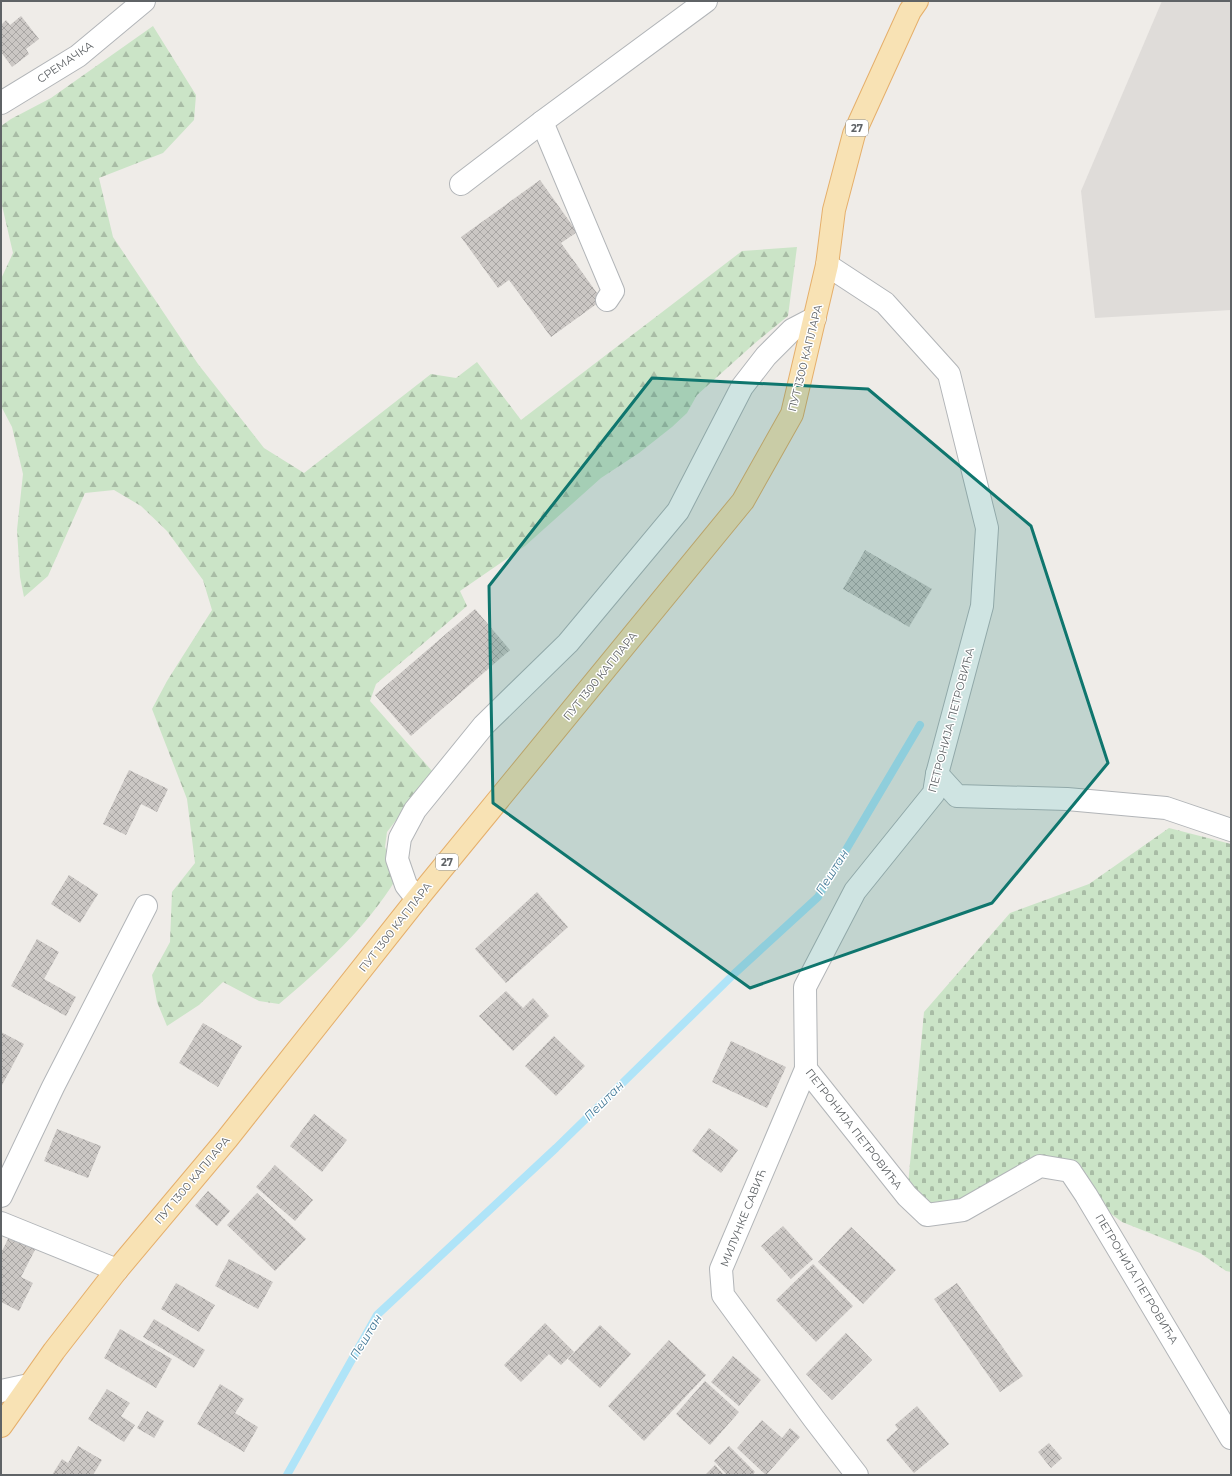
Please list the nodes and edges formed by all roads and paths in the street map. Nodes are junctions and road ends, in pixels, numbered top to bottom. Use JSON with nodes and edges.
{"nodes":[{"id":1,"x":144,"y":1,"type":"edge"},
{"id":2,"x":706,"y":1,"type":"edge"},
{"id":3,"x":916,"y":1,"type":"edge"},
{"id":4,"x":1,"y":103,"type":"edge"},
{"id":5,"x":542,"y":122,"type":"junction"},
{"id":6,"x":461,"y":184,"type":"dead end"},
{"id":7,"x":827,"y":265,"type":"junction"},
{"id":8,"x":607,"y":300,"type":"dead end"},
{"id":9,"x":815,"y":318,"type":"junction"},
{"id":10,"x":937,"y":774,"type":"junction"},
{"id":11,"x":1231,"y":830,"type":"edge"},
{"id":12,"x":417,"y":899,"type":"junction"},
{"id":13,"x":146,"y":906,"type":"dead end"},
{"id":14,"x":806,"y":1070,"type":"junction"},
{"id":15,"x":1,"y":1196,"type":"edge"},
{"id":16,"x":1,"y":1223,"type":"edge"},
{"id":17,"x":117,"y":1270,"type":"junction"},
{"id":18,"x":30,"y":1385,"type":"junction"},
{"id":19,"x":1,"y":1391,"type":"edge"},
{"id":20,"x":1,"y":1426,"type":"edge"},
{"id":21,"x":1231,"y":1438,"type":"edge"},
{"id":22,"x":857,"y":1475,"type":"edge"}],
"edges":[{"from":1,"to":4,"type":"street","name":"СРЕМАЧКА"},
{"from":2,"to":5,"type":"street"},
{"from":3,"to":7,"type":"main road","number":"27"},
{"from":5,"to":6,"type":"street"},
{"from":5,"to":8,"type":"street"},
{"from":7,"to":9,"type":"main road","name":"ПУТ 1300 КАПЛАРА","number":"27"},
{"from":7,"to":10,"type":"street","name":"ПЕТРОНИЈА ПЕТРОВИЋА"},
{"from":9,"to":12,"type":"main road","name":"ПУТ 1300 КАПЛАРА","number":"27"},
{"from":9,"to":12,"type":"street"},
{"from":10,"to":11,"type":"street"},
{"from":10,"to":14,"type":"street","name":"ПЕТРОНИЈА ПЕТРОВИЋА"},
{"from":12,"to":17,"type":"main road","name":"ПУТ 1300 КАПЛАРА","number":"27"},
{"from":13,"to":15,"type":"street"},
{"from":14,"to":21,"type":"street","name":"ПЕТРОНИЈА ПЕТРОВИЋА"},
{"from":14,"to":22,"type":"street","name":"МИЛУНКЕ САВИЋ"},
{"from":16,"to":17,"type":"street"},
{"from":17,"to":18,"type":"main road","name":"ПУТ 1300 КАПЛАРА","number":"27"},
{"from":18,"to":19,"type":"street"},
{"from":18,"to":20,"type":"main road","name":"ПУТ 1300 КАПЛАРА","number":"27"}]}
